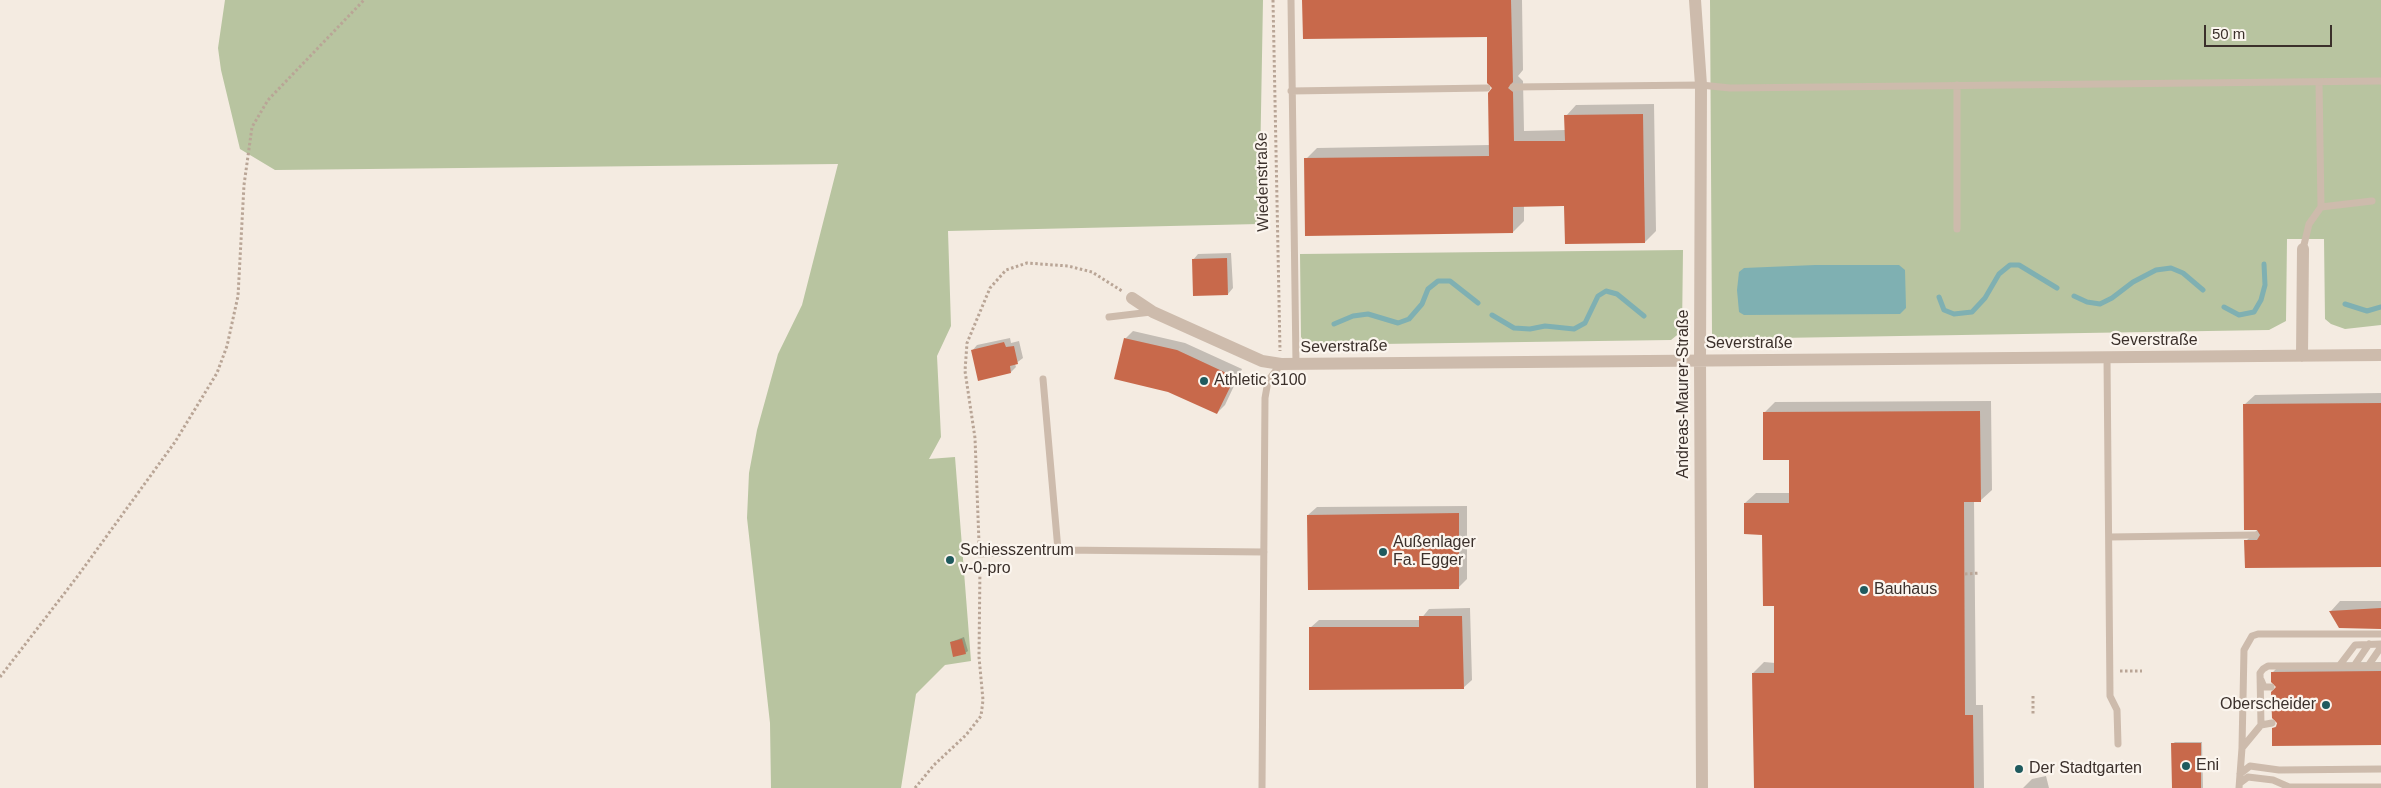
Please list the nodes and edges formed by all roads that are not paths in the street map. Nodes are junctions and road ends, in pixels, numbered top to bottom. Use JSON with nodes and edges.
{"nodes":[{"id":1,"x":1291,"y":0,"type":"edge"},
{"id":2,"x":1694,"y":0,"type":"edge"},
{"id":3,"x":2381,"y":81,"type":"edge"},
{"id":4,"x":2319,"y":82,"type":"junction"},
{"id":5,"x":1701,"y":85,"type":"junction"},
{"id":6,"x":1958,"y":86,"type":"junction"},
{"id":7,"x":1513,"y":87,"type":"dead end"},
{"id":8,"x":1487,"y":88,"type":"dead end"},
{"id":9,"x":1291,"y":91,"type":"junction"},
{"id":10,"x":2372,"y":201,"type":"dead end"},
{"id":11,"x":2321,"y":207,"type":"junction"},
{"id":12,"x":1958,"y":229,"type":"dead end"},
{"id":13,"x":2303,"y":248,"type":"joint"},
{"id":14,"x":1132,"y":298,"type":"road end"},
{"id":15,"x":1153,"y":312,"type":"junction"},
{"id":16,"x":1109,"y":317,"type":"dead end"},
{"id":17,"x":2381,"y":355,"type":"edge"},
{"id":18,"x":2302,"y":356,"type":"junction"},
{"id":19,"x":2107,"y":358,"type":"junction"},
{"id":20,"x":1700,"y":360,"type":"junction"},
{"id":21,"x":1280,"y":364,"type":"junction"},
{"id":22,"x":1296,"y":364,"type":"junction"},
{"id":23,"x":1043,"y":379,"type":"dead end"},
{"id":24,"x":2255,"y":535,"type":"dead end"},
{"id":25,"x":2109,"y":537,"type":"junction"},
{"id":26,"x":1058,"y":550,"type":"junction"},
{"id":27,"x":1264,"y":552,"type":"junction"},
{"id":28,"x":980,"y":554,"type":"road end"},
{"id":29,"x":2381,"y":634,"type":"edge"},
{"id":30,"x":2369,"y":644,"type":"junction"},
{"id":31,"x":2381,"y":646,"type":"edge"},
{"id":32,"x":2340,"y":666,"type":"junction"},
{"id":33,"x":2354,"y":666,"type":"junction"},
{"id":34,"x":2368,"y":666,"type":"junction"},
{"id":35,"x":2381,"y":666,"type":"edge"},
{"id":36,"x":2260,"y":680,"type":"junction"},
{"id":37,"x":2271,"y":687,"type":"dead end"},
{"id":38,"x":2272,"y":724,"type":"dead end"},
{"id":39,"x":2261,"y":726,"type":"junction"},
{"id":40,"x":2118,"y":744,"type":"dead end"},
{"id":41,"x":2242,"y":748,"type":"junction"},
{"id":42,"x":2381,"y":769,"type":"edge"},
{"id":43,"x":2240,"y":774,"type":"junction"},
{"id":44,"x":2239,"y":786,"type":"edge"},
{"id":45,"x":2381,"y":787,"type":"edge"},
{"id":46,"x":1262,"y":788,"type":"edge"},
{"id":47,"x":1702,"y":788,"type":"edge"}],
"edges":[{"from":1,"to":9,"type":"lane"},
{"from":2,"to":5,"type":"street","name":"Andreas-Maurer-Straße"},
{"from":3,"to":4,"type":"lane"},
{"from":4,"to":6,"type":"lane"},
{"from":4,"to":11,"type":"lane"},
{"from":5,"to":6,"type":"lane"},
{"from":5,"to":7,"type":"lane"},
{"from":5,"to":20,"type":"street","name":"Andreas-Maurer-Straße"},
{"from":6,"to":12,"type":"lane"},
{"from":8,"to":9,"type":"lane"},
{"from":9,"to":22,"type":"lane"},
{"from":10,"to":11,"type":"lane"},
{"from":11,"to":13,"type":"lane"},
{"from":13,"to":18,"type":"street"},
{"from":14,"to":15,"type":"street","name":"Severstraße"},
{"from":15,"to":16,"type":"lane"},
{"from":15,"to":21,"type":"street","name":"Severstraße"},
{"from":17,"to":18,"type":"street","name":"Severstraße"},
{"from":18,"to":19,"type":"street","name":"Severstraße"},
{"from":19,"to":20,"type":"street","name":"Severstraße"},
{"from":19,"to":25,"type":"lane"},
{"from":20,"to":22,"type":"street","name":"Severstraße"},
{"from":20,"to":47,"type":"street","name":"Andreas-Maurer-Straße"},
{"from":21,"to":22,"type":"street","name":"Severstraße"},
{"from":21,"to":27,"type":"lane"},
{"from":23,"to":26,"type":"lane"},
{"from":24,"to":25,"type":"lane"},
{"from":25,"to":40,"type":"lane"},
{"from":26,"to":27,"type":"lane"},
{"from":26,"to":28,"type":"lane"},
{"from":27,"to":46,"type":"lane"},
{"from":29,"to":41,"type":"lane"},
{"from":30,"to":31,"type":"lane"},
{"from":30,"to":32,"type":"lane"},
{"from":30,"to":33,"type":"lane"},
{"from":31,"to":34,"type":"lane"},
{"from":32,"to":33,"type":"lane"},
{"from":32,"to":36,"type":"lane"},
{"from":33,"to":34,"type":"lane"},
{"from":34,"to":35,"type":"lane"},
{"from":36,"to":37,"type":"lane"},
{"from":36,"to":39,"type":"lane"},
{"from":38,"to":39,"type":"lane"},
{"from":39,"to":41,"type":"lane"},
{"from":41,"to":43,"type":"lane"},
{"from":42,"to":43,"type":"lane"},
{"from":43,"to":44,"type":"lane"},
{"from":44,"to":45,"type":"lane"}]}
